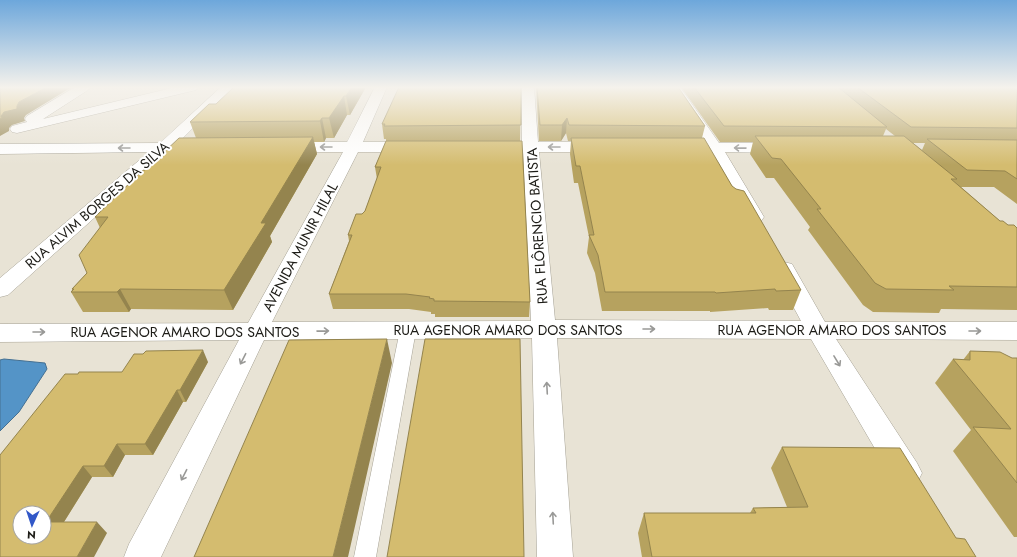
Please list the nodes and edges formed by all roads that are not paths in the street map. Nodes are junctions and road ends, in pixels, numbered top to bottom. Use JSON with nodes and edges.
{"nodes":[{"id":1,"x":43,"y":113,"type":"edge"},
{"id":2,"x":84,"y":113,"type":"edge"},
{"id":3,"x":200,"y":113,"type":"edge"},
{"id":4,"x":369,"y":113,"type":"edge"},
{"id":5,"x":529,"y":113,"type":"edge"},
{"id":6,"x":691,"y":113,"type":"edge"},
{"id":7,"x":17,"y":129,"type":"junction"},
{"id":8,"x":0,"y":140,"type":"edge"},
{"id":9,"x":211,"y":147,"type":"edge"},
{"id":10,"x":273,"y":147,"type":"edge"},
{"id":11,"x":426,"y":147,"type":"edge"},
{"id":12,"x":480,"y":147,"type":"edge"},
{"id":13,"x":531,"y":147,"type":"junction"},
{"id":14,"x":616,"y":147,"type":"edge"},
{"id":15,"x":662,"y":147,"type":"edge"},
{"id":16,"x":163,"y":148,"type":"junction"},
{"id":17,"x":353,"y":148,"type":"junction"},
{"id":18,"x":714,"y":148,"type":"junction"},
{"id":19,"x":797,"y":148,"type":"edge"},
{"id":20,"x":0,"y":149,"type":"edge"},
{"id":21,"x":0,"y":290,"type":"edge"},
{"id":22,"x":544,"y":329,"type":"junction"},
{"id":23,"x":408,"y":330,"type":"junction"},
{"id":24,"x":818,"y":330,"type":"junction"},
{"id":25,"x":257,"y":331,"type":"junction"},
{"id":26,"x":1017,"y":331,"type":"edge"},
{"id":27,"x":0,"y":333,"type":"edge"},
{"id":28,"x":916,"y":490,"type":"edge"},
{"id":29,"x":142,"y":557,"type":"edge"},
{"id":30,"x":365,"y":557,"type":"edge"},
{"id":31,"x":555,"y":557,"type":"edge"}],
"edges":[{"from":1,"to":7,"type":"street"},
{"from":2,"to":7,"type":"street"},
{"from":3,"to":16,"type":"street","name":"RUA ALVIM BORGES DA SILVA"},
{"from":4,"to":17,"type":"street","name":"AVENIDA MUNIR HILAL"},
{"from":5,"to":13,"type":"street","name":"RUA FLÔRENCIO BATISTA"},
{"from":6,"to":18,"type":"street"},
{"from":7,"to":8,"type":"street"},
{"from":9,"to":16,"type":"street"},
{"from":17,"to":10,"type":"street","one_way":true},
{"from":11,"to":17,"type":"street"},
{"from":12,"to":13,"type":"street"},
{"from":14,"to":13,"type":"street","one_way":true},
{"from":13,"to":22,"type":"street","name":"RUA FLÔRENCIO BATISTA"},
{"from":15,"to":18,"type":"street"},
{"from":16,"to":20,"type":"street","one_way":true},
{"from":16,"to":21,"type":"street","name":"RUA ALVIM BORGES DA SILVA"},
{"from":17,"to":25,"type":"street","name":"AVENIDA MUNIR HILAL"},
{"from":19,"to":18,"type":"street","one_way":true},
{"from":18,"to":24,"type":"street"},
{"from":22,"to":23,"type":"street","name":"RUA AGENOR AMARO DOS SANTOS"},
{"from":22,"to":24,"type":"street","name":"RUA AGENOR AMARO DOS SANTOS","one_way":true},
{"from":31,"to":22,"type":"street","name":"RUA FLÔRENCIO BATISTA","one_way":true},
{"from":25,"to":23,"type":"street","name":"RUA AGENOR AMARO DOS SANTOS","one_way":true},
{"from":23,"to":30,"type":"lane"},
{"from":24,"to":26,"type":"street","name":"RUA AGENOR AMARO DOS SANTOS","one_way":true},
{"from":24,"to":28,"type":"street","one_way":true},
{"from":27,"to":25,"type":"street","name":"RUA AGENOR AMARO DOS SANTOS","one_way":true},
{"from":25,"to":29,"type":"street","name":"AVENIDA MUNIR HILAL","one_way":true}]}
